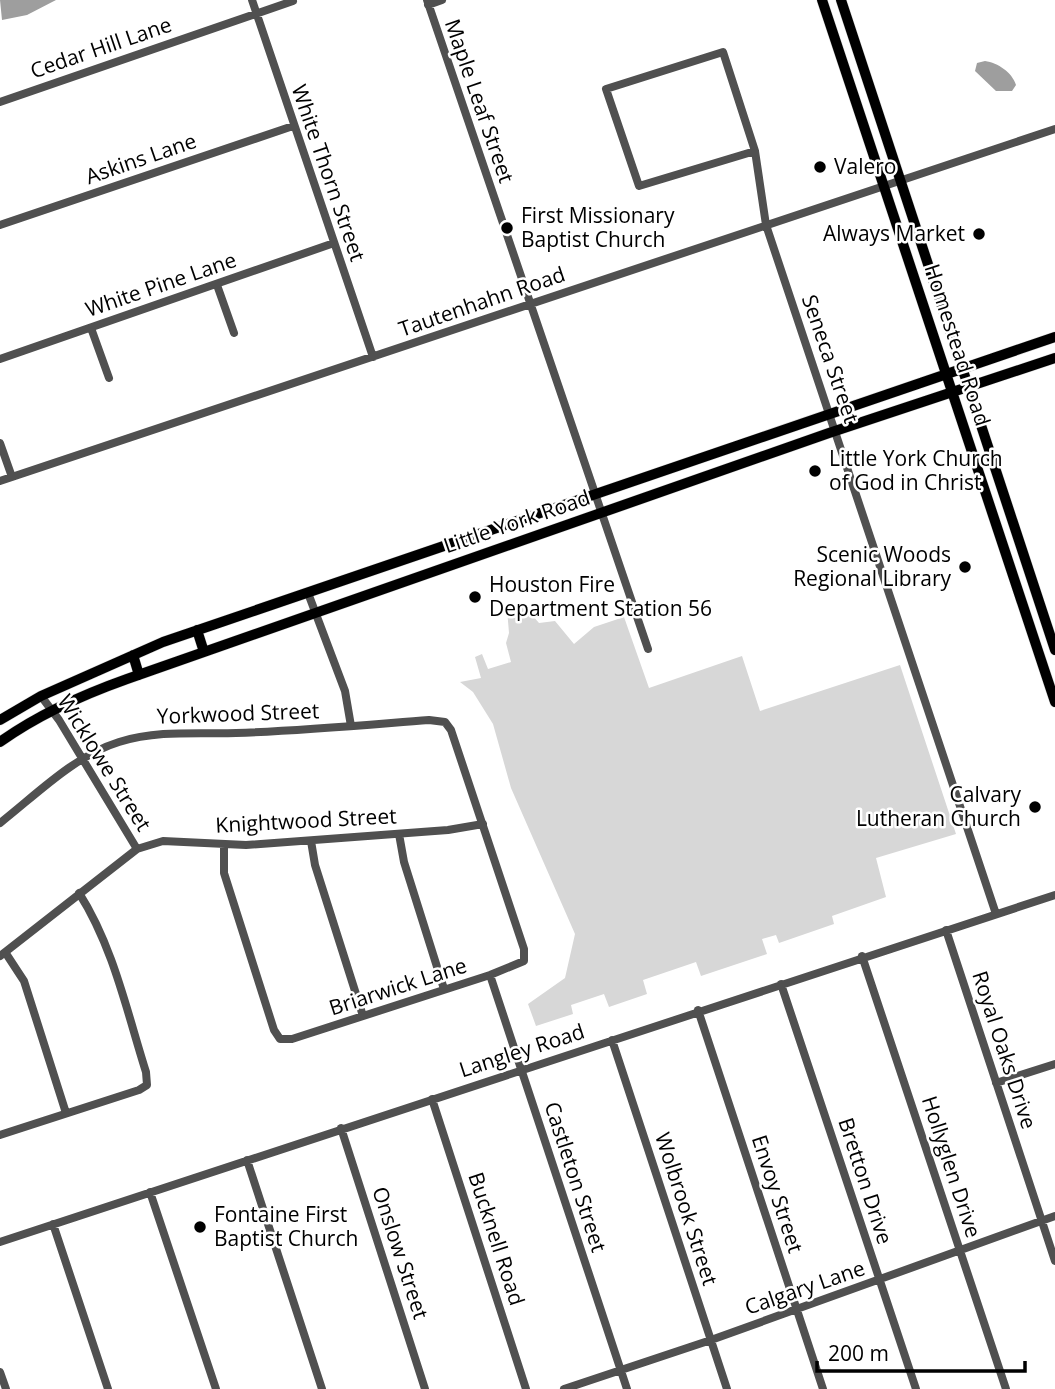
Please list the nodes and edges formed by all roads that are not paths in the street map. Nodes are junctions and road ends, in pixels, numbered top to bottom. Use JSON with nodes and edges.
{"nodes":[{"id":1,"x":252,"y":0,"type":"edge"},
{"id":2,"x":442,"y":0,"type":"edge"},
{"id":3,"x":822,"y":0,"type":"edge"},
{"id":4,"x":841,"y":0,"type":"edge"},
{"id":5,"x":293,"y":1,"type":"edge"},
{"id":6,"x":427,"y":2,"type":"edge"},
{"id":7,"x":256,"y":12,"type":"junction"},
{"id":8,"x":850,"y":30,"type":"junction"},
{"id":9,"x":833,"y":35,"type":"junction"},
{"id":10,"x":0,"y":102,"type":"edge"},
{"id":11,"x":293,"y":126,"type":"junction"},
{"id":12,"x":1055,"y":129,"type":"edge"},
{"id":13,"x":755,"y":151,"type":"junction"},
{"id":14,"x":900,"y":180,"type":"junction"},
{"id":15,"x":884,"y":185,"type":"junction"},
{"id":16,"x":0,"y":225,"type":"edge"},
{"id":17,"x":766,"y":225,"type":"junction"},
{"id":18,"x":334,"y":243,"type":"junction"},
{"id":19,"x":217,"y":285,"type":"junction"},
{"id":20,"x":530,"y":304,"type":"junction"},
{"id":21,"x":91,"y":328,"type":"junction"},
{"id":22,"x":234,"y":332,"type":"dead end"},
{"id":23,"x":1055,"y":337,"type":"edge"},
{"id":24,"x":373,"y":357,"type":"junction"},
{"id":25,"x":1055,"y":358,"type":"edge"},
{"id":26,"x":0,"y":359,"type":"edge"},
{"id":27,"x":961,"y":370,"type":"junction"},
{"id":28,"x":947,"y":374,"type":"junction"},
{"id":29,"x":109,"y":378,"type":"dead end"},
{"id":30,"x":967,"y":388,"type":"junction"},
{"id":31,"x":952,"y":394,"type":"junction"},
{"id":32,"x":828,"y":414,"type":"junction"},
{"id":33,"x":836,"y":431,"type":"junction"},
{"id":34,"x":0,"y":443,"type":"edge"},
{"id":35,"x":12,"y":477,"type":"junction"},
{"id":36,"x":0,"y":481,"type":"edge"},
{"id":37,"x":594,"y":493,"type":"junction"},
{"id":38,"x":600,"y":513,"type":"junction"},
{"id":39,"x":1013,"y":526,"type":"junction"},
{"id":40,"x":998,"y":530,"type":"junction"},
{"id":41,"x":480,"y":533,"type":"junction"},
{"id":42,"x":450,"y":543,"type":"junction"},
{"id":43,"x":485,"y":553,"type":"junction"},
{"id":44,"x":457,"y":563,"type":"junction"},
{"id":45,"x":308,"y":593,"type":"junction"},
{"id":46,"x":315,"y":613,"type":"junction"},
{"id":47,"x":197,"y":631,"type":"junction"},
{"id":48,"x":648,"y":649,"type":"dead end"},
{"id":49,"x":1055,"y":650,"type":"edge"},
{"id":50,"x":204,"y":652,"type":"junction"},
{"id":51,"x":132,"y":655,"type":"junction"},
{"id":52,"x":139,"y":675,"type":"junction"},
{"id":53,"x":41,"y":696,"type":"junction"},
{"id":54,"x":1055,"y":702,"type":"edge"},
{"id":55,"x":52,"y":710,"type":"junction"},
{"id":56,"x":0,"y":720,"type":"edge"},
{"id":57,"x":351,"y":726,"type":"junction"},
{"id":58,"x":0,"y":742,"type":"edge"},
{"id":59,"x":83,"y":760,"type":"junction"},
{"id":60,"x":0,"y":823,"type":"edge"},
{"id":61,"x":482,"y":824,"type":"junction"},
{"id":62,"x":400,"y":834,"type":"junction"},
{"id":63,"x":311,"y":841,"type":"junction"},
{"id":64,"x":224,"y":845,"type":"junction"},
{"id":65,"x":137,"y":849,"type":"junction"},
{"id":66,"x":79,"y":893,"type":"junction"},
{"id":67,"x":1055,"y":895,"type":"edge"},
{"id":68,"x":996,"y":914,"type":"junction"},
{"id":69,"x":946,"y":930,"type":"junction"},
{"id":70,"x":3,"y":954,"type":"edge"},
{"id":71,"x":862,"y":956,"type":"junction"},
{"id":72,"x":490,"y":975,"type":"junction"},
{"id":73,"x":781,"y":984,"type":"junction"},
{"id":74,"x":444,"y":989,"type":"junction"},
{"id":75,"x":698,"y":1010,"type":"junction"},
{"id":76,"x":363,"y":1016,"type":"junction"},
{"id":77,"x":612,"y":1040,"type":"junction"},
{"id":78,"x":1055,"y":1063,"type":"edge"},
{"id":79,"x":522,"y":1070,"type":"junction"},
{"id":80,"x":996,"y":1083,"type":"junction"},
{"id":81,"x":432,"y":1099,"type":"junction"},
{"id":82,"x":66,"y":1112,"type":"junction"},
{"id":83,"x":341,"y":1128,"type":"junction"},
{"id":84,"x":0,"y":1135,"type":"edge"},
{"id":85,"x":247,"y":1160,"type":"junction"},
{"id":86,"x":150,"y":1192,"type":"junction"},
{"id":87,"x":1055,"y":1216,"type":"edge"},
{"id":88,"x":1042,"y":1220,"type":"junction"},
{"id":89,"x":53,"y":1224,"type":"junction"},
{"id":90,"x":0,"y":1242,"type":"edge"},
{"id":91,"x":960,"y":1250,"type":"junction"},
{"id":92,"x":1055,"y":1261,"type":"edge"},
{"id":93,"x":880,"y":1280,"type":"junction"},
{"id":94,"x":797,"y":1308,"type":"junction"},
{"id":95,"x":711,"y":1340,"type":"junction"},
{"id":96,"x":621,"y":1370,"type":"junction"},
{"id":97,"x":0,"y":1372,"type":"edge"},
{"id":98,"x":6,"y":1389,"type":"edge"},
{"id":99,"x":108,"y":1389,"type":"edge"},
{"id":100,"x":216,"y":1389,"type":"edge"},
{"id":101,"x":323,"y":1389,"type":"edge"},
{"id":102,"x":425,"y":1389,"type":"edge"},
{"id":103,"x":526,"y":1389,"type":"edge"},
{"id":104,"x":564,"y":1389,"type":"edge"},
{"id":105,"x":627,"y":1389,"type":"edge"},
{"id":106,"x":727,"y":1389,"type":"edge"},
{"id":107,"x":823,"y":1389,"type":"edge"},
{"id":108,"x":916,"y":1389,"type":"edge"},
{"id":109,"x":1006,"y":1389,"type":"edge"}],
"edges":[{"from":1,"to":7,"type":"street","name":"White Thorn Street"},
{"from":2,"to":6,"type":"street"},
{"from":3,"to":9,"type":"main road","name":"Homestead Road"},
{"from":4,"to":8,"type":"main road","name":"Homestead Road"},
{"from":5,"to":7,"type":"street","name":"Cedar Hill Lane"},
{"from":6,"to":20,"type":"street","name":"Maple Leaf Street"},
{"from":7,"to":10,"type":"street","name":"Cedar Hill Lane"},
{"from":7,"to":11,"type":"street","name":"White Thorn Street"},
{"from":8,"to":9,"type":"main road"},
{"from":8,"to":14,"type":"main road","name":"Homestead Road"},
{"from":9,"to":15,"type":"main road","name":"Homestead Road"},
{"from":11,"to":16,"type":"street","name":"Askins Lane"},
{"from":11,"to":18,"type":"street","name":"White Thorn Street"},
{"from":12,"to":14,"type":"street","name":"Tautenhahn Road"},
{"from":13,"to":13,"type":"street","name":"Seneca Street"},
{"from":13,"to":17,"type":"street","name":"Seneca Street"},
{"from":14,"to":15,"type":"street","name":"Tautenhahn Road"},
{"from":14,"to":27,"type":"main road","name":"Homestead Road"},
{"from":15,"to":17,"type":"street","name":"Tautenhahn Road"},
{"from":15,"to":28,"type":"main road","name":"Homestead Road"},
{"from":17,"to":20,"type":"street","name":"Tautenhahn Road"},
{"from":17,"to":32,"type":"street","name":"Seneca Street"},
{"from":18,"to":19,"type":"street","name":"White Pine Lane"},
{"from":18,"to":24,"type":"street","name":"White Thorn Street"},
{"from":19,"to":21,"type":"street","name":"White Pine Lane"},
{"from":19,"to":22,"type":"street"},
{"from":20,"to":24,"type":"street","name":"Tautenhahn Road"},
{"from":20,"to":37,"type":"street","name":"Maple Leaf Street"},
{"from":21,"to":26,"type":"street","name":"White Pine Lane"},
{"from":21,"to":29,"type":"street"},
{"from":23,"to":27,"type":"main road","name":"Little York Road"},
{"from":24,"to":35,"type":"street","name":"Tautenhahn Road"},
{"from":25,"to":30,"type":"main road","name":"Little York Road"},
{"from":27,"to":28,"type":"main road","name":"Little York Road"},
{"from":27,"to":30,"type":"main road","name":"Homestead Road"},
{"from":28,"to":31,"type":"main road","name":"Homestead Road"},
{"from":28,"to":32,"type":"main road","name":"Little York Road"},
{"from":30,"to":31,"type":"main road","name":"Little York Road"},
{"from":30,"to":39,"type":"main road","name":"Homestead Road"},
{"from":31,"to":33,"type":"main road","name":"Little York Road"},
{"from":31,"to":40,"type":"main road","name":"Homestead Road"},
{"from":32,"to":33,"type":"street","name":"Seneca Street"},
{"from":32,"to":37,"type":"main road","name":"Little York Road"},
{"from":33,"to":38,"type":"main road","name":"Little York Road"},
{"from":33,"to":68,"type":"street","name":"Seneca Street"},
{"from":34,"to":35,"type":"street"},
{"from":35,"to":36,"type":"street","name":"Tautenhahn Road"},
{"from":37,"to":38,"type":"street","name":"Maple Leaf Street"},
{"from":37,"to":41,"type":"main road","name":"Little York Road"},
{"from":38,"to":43,"type":"main road","name":"Little York Road"},
{"from":38,"to":48,"type":"street","name":"Maple Leaf Street"},
{"from":39,"to":40,"type":"main road"},
{"from":39,"to":49,"type":"main road","name":"Homestead Road"},
{"from":40,"to":54,"type":"main road","name":"Homestead Road"},
{"from":41,"to":42,"type":"main road","name":"Little York Road"},
{"from":41,"to":43,"type":"main road"},
{"from":42,"to":44,"type":"main road"},
{"from":42,"to":45,"type":"main road","name":"Little York Road"},
{"from":43,"to":44,"type":"main road","name":"Little York Road"},
{"from":44,"to":46,"type":"main road","name":"Little York Road"},
{"from":45,"to":46,"type":"street"},
{"from":45,"to":47,"type":"main road","name":"Little York Road"},
{"from":46,"to":50,"type":"main road","name":"Little York Road"},
{"from":46,"to":57,"type":"street"},
{"from":47,"to":50,"type":"main road"},
{"from":47,"to":51,"type":"main road","name":"Little York Road"},
{"from":50,"to":52,"type":"main road","name":"Little York Road"},
{"from":51,"to":52,"type":"main road"},
{"from":51,"to":53,"type":"main road","name":"Little York Road"},
{"from":52,"to":55,"type":"main road","name":"Little York Road"},
{"from":53,"to":55,"type":"street","name":"Wicklowe Street"},
{"from":53,"to":56,"type":"main road","name":"Little York Road"},
{"from":55,"to":58,"type":"main road","name":"Little York Road"},
{"from":55,"to":59,"type":"street","name":"Wicklowe Street"},
{"from":57,"to":59,"type":"street","name":"Yorkwood Street"},
{"from":57,"to":61,"type":"street","name":"Yorkwood Street"},
{"from":59,"to":60,"type":"street","name":"Yorkwood Street"},
{"from":59,"to":65,"type":"street","name":"Wicklowe Street"},
{"from":61,"to":62,"type":"street","name":"Knightwood Street"},
{"from":61,"to":72,"type":"street","name":"Briarwick Lane"},
{"from":62,"to":63,"type":"street","name":"Knightwood Street"},
{"from":62,"to":74,"type":"street"},
{"from":63,"to":64,"type":"street","name":"Knightwood Street"},
{"from":63,"to":76,"type":"street"},
{"from":64,"to":65,"type":"street","name":"Knightwood Street"},
{"from":64,"to":76,"type":"street","name":"Briarwick Lane"},
{"from":65,"to":66,"type":"street","name":"Knightwood Street"},
{"from":66,"to":70,"type":"street","name":"Knightwood Street"},
{"from":66,"to":82,"type":"street"},
{"from":67,"to":68,"type":"street","name":"Langley Road"},
{"from":68,"to":69,"type":"street","name":"Langley Road"},
{"from":69,"to":71,"type":"street","name":"Langley Road"},
{"from":69,"to":80,"type":"street","name":"Royal Oaks Drive"},
{"from":70,"to":82,"type":"street"},
{"from":71,"to":73,"type":"street","name":"Langley Road"},
{"from":71,"to":91,"type":"street","name":"Hollyglen Drive"},
{"from":72,"to":74,"type":"street","name":"Briarwick Lane"},
{"from":72,"to":79,"type":"street","name":"Castleton Street"},
{"from":73,"to":75,"type":"street","name":"Langley Road"},
{"from":73,"to":93,"type":"street","name":"Bretton Drive"},
{"from":74,"to":76,"type":"street","name":"Briarwick Lane"},
{"from":75,"to":77,"type":"street","name":"Langley Road"},
{"from":75,"to":94,"type":"street","name":"Envoy Street"},
{"from":77,"to":79,"type":"street","name":"Langley Road"},
{"from":77,"to":95,"type":"street","name":"Wolbrook Street"},
{"from":78,"to":80,"type":"street"},
{"from":79,"to":81,"type":"street","name":"Langley Road"},
{"from":79,"to":96,"type":"street","name":"Castleton Street"},
{"from":80,"to":88,"type":"street","name":"Royal Oaks Drive"},
{"from":81,"to":83,"type":"street","name":"Langley Road"},
{"from":81,"to":103,"type":"street","name":"Bucknell Road"},
{"from":82,"to":84,"type":"street"},
{"from":83,"to":85,"type":"street","name":"Langley Road"},
{"from":83,"to":102,"type":"street","name":"Onslow Street"},
{"from":85,"to":86,"type":"street","name":"Langley Road"},
{"from":85,"to":101,"type":"street"},
{"from":86,"to":89,"type":"street","name":"Langley Road"},
{"from":86,"to":100,"type":"street"},
{"from":87,"to":88,"type":"street","name":"Calgary Lane"},
{"from":88,"to":91,"type":"street","name":"Calgary Lane"},
{"from":88,"to":92,"type":"street","name":"Royal Oaks Drive"},
{"from":89,"to":90,"type":"street","name":"Langley Road"},
{"from":89,"to":99,"type":"street"},
{"from":91,"to":93,"type":"street","name":"Calgary Lane"},
{"from":91,"to":109,"type":"street","name":"Hollyglen Drive"},
{"from":93,"to":94,"type":"street","name":"Calgary Lane"},
{"from":93,"to":108,"type":"street","name":"Bretton Drive"},
{"from":94,"to":95,"type":"street","name":"Calgary Lane"},
{"from":94,"to":107,"type":"street","name":"Envoy Street"},
{"from":95,"to":96,"type":"street","name":"Calgary Lane"},
{"from":95,"to":106,"type":"street","name":"Wolbrook Street"},
{"from":96,"to":104,"type":"street","name":"Calgary Lane"},
{"from":96,"to":105,"type":"street","name":"Castleton Street"},
{"from":97,"to":98,"type":"street"}]}
